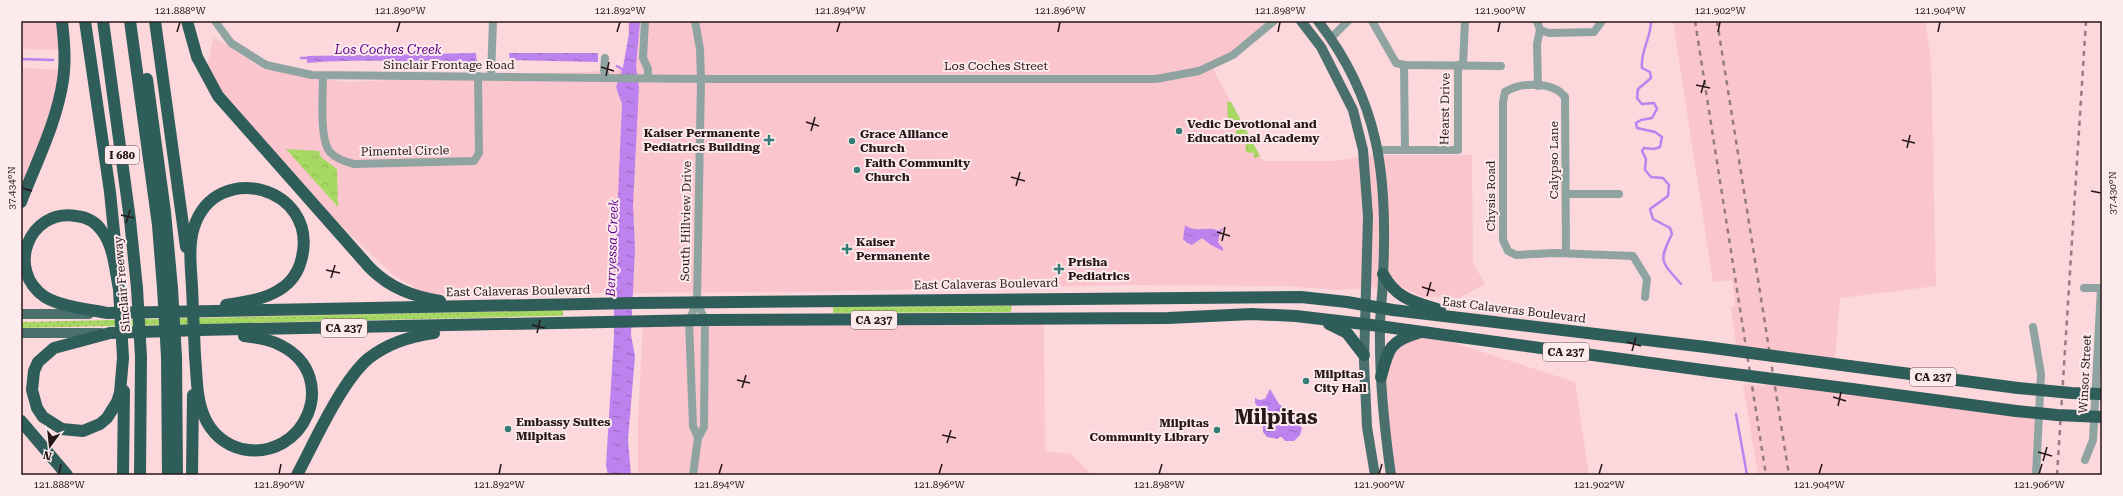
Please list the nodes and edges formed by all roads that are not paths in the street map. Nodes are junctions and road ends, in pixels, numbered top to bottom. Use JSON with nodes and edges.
{"nodes":[{"id":1,"x":62,"y":21,"type":"edge"},
{"id":2,"x":85,"y":21,"type":"edge"},
{"id":3,"x":103,"y":21,"type":"edge"},
{"id":4,"x":130,"y":21,"type":"edge"},
{"id":5,"x":138,"y":21,"type":"edge"},
{"id":6,"x":155,"y":21,"type":"edge"},
{"id":7,"x":186,"y":21,"type":"edge"},
{"id":8,"x":215,"y":21,"type":"edge"},
{"id":9,"x":493,"y":21,"type":"edge"},
{"id":10,"x":645,"y":21,"type":"edge"},
{"id":11,"x":695,"y":21,"type":"edge"},
{"id":12,"x":1274,"y":21,"type":"edge"},
{"id":13,"x":1301,"y":21,"type":"edge"},
{"id":14,"x":1318,"y":21,"type":"edge"},
{"id":15,"x":1372,"y":21,"type":"edge"},
{"id":16,"x":1465,"y":21,"type":"edge"},
{"id":17,"x":1537,"y":21,"type":"edge"},
{"id":18,"x":1602,"y":21,"type":"edge"},
{"id":19,"x":1346,"y":23,"type":"edge"},
{"id":20,"x":1540,"y":30,"type":"junction"},
{"id":21,"x":1331,"y":38,"type":"junction"},
{"id":22,"x":605,"y":58,"type":"dead end"},
{"id":23,"x":1404,"y":65,"type":"junction"},
{"id":24,"x":1461,"y":65,"type":"junction"},
{"id":25,"x":1501,"y":66,"type":"dead end"},
{"id":26,"x":323,"y":76,"type":"junction"},
{"id":27,"x":478,"y":76,"type":"junction"},
{"id":28,"x":491,"y":76,"type":"junction"},
{"id":29,"x":607,"y":78,"type":"junction"},
{"id":30,"x":646,"y":78,"type":"junction"},
{"id":31,"x":701,"y":79,"type":"junction"},
{"id":32,"x":1538,"y":86,"type":"junction"},
{"id":33,"x":1379,"y":150,"type":"junction"},
{"id":34,"x":1405,"y":150,"type":"junction"},
{"id":35,"x":1566,"y":194,"type":"junction"},
{"id":36,"x":1619,"y":194,"type":"dead end"},
{"id":37,"x":21,"y":202,"type":"edge"},
{"id":38,"x":1566,"y":254,"type":"junction"},
{"id":39,"x":1383,"y":274,"type":"junction"},
{"id":40,"x":192,"y":287,"type":"junction"},
{"id":41,"x":168,"y":288,"type":"junction"},
{"id":42,"x":2084,"y":288,"type":"dead end"},
{"id":43,"x":2102,"y":288,"type":"edge"},
{"id":44,"x":119,"y":289,"type":"junction"},
{"id":45,"x":1646,"y":297,"type":"dead end"},
{"id":46,"x":697,"y":302,"type":"junction"},
{"id":47,"x":1365,"y":305,"type":"junction"},
{"id":48,"x":460,"y":306,"type":"junction"},
{"id":49,"x":1381,"y":308,"type":"junction"},
{"id":50,"x":198,"y":312,"type":"junction"},
{"id":51,"x":21,"y":314,"type":"edge"},
{"id":52,"x":107,"y":314,"type":"junction"},
{"id":53,"x":1296,"y":316,"type":"junction"},
{"id":54,"x":1468,"y":318,"type":"junction"},
{"id":55,"x":705,"y":320,"type":"junction"},
{"id":56,"x":689,"y":321,"type":"junction"},
{"id":57,"x":1364,"y":324,"type":"junction"},
{"id":58,"x":476,"y":326,"type":"junction"},
{"id":59,"x":1380,"y":326,"type":"junction"},
{"id":60,"x":2033,"y":327,"type":"dead end"},
{"id":61,"x":199,"y":330,"type":"junction"},
{"id":62,"x":110,"y":332,"type":"junction"},
{"id":63,"x":1421,"y":332,"type":"junction"},
{"id":64,"x":21,"y":333,"type":"edge"},
{"id":65,"x":1364,"y":355,"type":"junction"},
{"id":66,"x":195,"y":356,"type":"junction"},
{"id":67,"x":172,"y":357,"type":"junction"},
{"id":68,"x":123,"y":358,"type":"junction"},
{"id":69,"x":1381,"y":377,"type":"junction"},
{"id":70,"x":2102,"y":394,"type":"edge"},
{"id":71,"x":2102,"y":416,"type":"edge"},
{"id":72,"x":21,"y":422,"type":"edge"},
{"id":73,"x":698,"y":438,"type":"junction"},
{"id":74,"x":2085,"y":460,"type":"dead end"},
{"id":75,"x":67,"y":475,"type":"edge"},
{"id":76,"x":123,"y":475,"type":"edge"},
{"id":77,"x":140,"y":475,"type":"edge"},
{"id":78,"x":168,"y":475,"type":"edge"},
{"id":79,"x":177,"y":475,"type":"edge"},
{"id":80,"x":192,"y":475,"type":"edge"},
{"id":81,"x":297,"y":475,"type":"edge"},
{"id":82,"x":693,"y":475,"type":"edge"},
{"id":83,"x":1375,"y":475,"type":"edge"},
{"id":84,"x":1391,"y":475,"type":"edge"},
{"id":85,"x":2036,"y":475,"type":"edge"}],
"edges":[{"from":1,"to":37,"type":"highway"},
{"from":2,"to":44,"type":"highway"},
{"from":3,"to":77,"type":"highway","name":"Sinclair Freeway","number":"I 680","bridge":true},
{"from":4,"to":41,"type":"highway","number":"I 680"},
{"from":5,"to":41,"type":"highway","number":"I 680"},
{"from":6,"to":40,"type":"highway"},
{"from":7,"to":48,"type":"highway"},
{"from":8,"to":26,"type":"street","name":"Sinclair Frontage Road"},
{"from":9,"to":28,"type":"street"},
{"from":10,"to":30,"type":"street"},
{"from":11,"to":31,"type":"street","name":"South Hillview Drive"},
{"from":12,"to":31,"type":"street","name":"Los Coches Street"},
{"from":13,"to":47,"type":"main road"},
{"from":14,"to":21,"type":"main road"},
{"from":15,"to":23,"type":"street"},
{"from":16,"to":24,"type":"street"},
{"from":17,"to":20,"type":"street"},
{"from":18,"to":20,"type":"street"},
{"from":19,"to":21,"type":"street"},
{"from":20,"to":32,"type":"street"},
{"from":21,"to":33,"type":"main road"},
{"from":22,"to":29,"type":"street"},
{"from":23,"to":24,"type":"street"},
{"from":23,"to":34,"type":"street"},
{"from":24,"to":25,"type":"street"},
{"from":24,"to":34,"type":"street","name":"Hearst Drive"},
{"from":26,"to":27,"type":"street","name":"Sinclair Frontage Road"},
{"from":26,"to":27,"type":"street","name":"Pimentel Circle"},
{"from":27,"to":28,"type":"street","name":"Sinclair Frontage Road"},
{"from":28,"to":29,"type":"street","name":"Sinclair Frontage Road"},
{"from":29,"to":30,"type":"street","name":"Sinclair Frontage Road"},
{"from":30,"to":31,"type":"street","name":"Sinclair Frontage Road"},
{"from":31,"to":46,"type":"street","name":"South Hillview Drive"},
{"from":32,"to":35,"type":"street","name":"Calypso Lane"},
{"from":32,"to":38,"type":"street","name":"Chysis Road"},
{"from":33,"to":34,"type":"street","name":"Hearst Drive"},
{"from":33,"to":39,"type":"main road"},
{"from":35,"to":36,"type":"street"},
{"from":35,"to":38,"type":"street","name":"Calypso Lane"},
{"from":38,"to":45,"type":"street","name":"Chysis Road"},
{"from":39,"to":49,"type":"main road"},
{"from":39,"to":54,"type":"highway"},
{"from":40,"to":50,"type":"highway"},
{"from":40,"to":66,"type":"highway","bridge":true},
{"from":41,"to":67,"type":"highway","number":"I 680","bridge":true},
{"from":42,"to":43,"type":"street"},
{"from":43,"to":74,"type":"street","name":"Winsor Street"},
{"from":44,"to":52,"type":"highway"},
{"from":44,"to":68,"type":"highway","bridge":true},
{"from":46,"to":47,"type":"highway","name":"East Calaveras Boulevard","number":"CA 237"},
{"from":46,"to":48,"type":"highway","name":"East Calaveras Boulevard","number":"CA 237"},
{"from":46,"to":55,"type":"street"},
{"from":46,"to":56,"type":"street"},
{"from":47,"to":49,"type":"highway","name":"East Calaveras Boulevard","number":"CA 237"},
{"from":47,"to":57,"type":"main road"},
{"from":48,"to":50,"type":"highway","name":"East Calaveras Boulevard","number":"CA 237"},
{"from":49,"to":54,"type":"highway","name":"East Calaveras Boulevard","number":"CA 237"},
{"from":49,"to":59,"type":"main road"},
{"from":50,"to":52,"type":"highway","name":"East Calaveras Boulevard","number":"CA 237"},
{"from":51,"to":52,"type":"main road","name":"East Calaveras Boulevard"},
{"from":53,"to":55,"type":"highway","number":"CA 237"},
{"from":53,"to":57,"type":"highway","number":"CA 237"},
{"from":53,"to":65,"type":"highway"},
{"from":54,"to":70,"type":"highway","name":"East Calaveras Boulevard","number":"CA 237","bridge":true},
{"from":55,"to":56,"type":"highway","number":"CA 237"},
{"from":55,"to":73,"type":"street"},
{"from":56,"to":58,"type":"highway","number":"CA 237"},
{"from":56,"to":73,"type":"street"},
{"from":57,"to":59,"type":"highway","number":"CA 237"},
{"from":57,"to":65,"type":"main road"},
{"from":58,"to":61,"type":"highway","number":"CA 237"},
{"from":58,"to":81,"type":"highway"},
{"from":59,"to":63,"type":"highway","number":"CA 237"},
{"from":59,"to":69,"type":"main road"},
{"from":60,"to":85,"type":"street"},
{"from":61,"to":62,"type":"highway","number":"CA 237"},
{"from":61,"to":66,"type":"highway"},
{"from":62,"to":64,"type":"main road"},
{"from":62,"to":68,"type":"highway"},
{"from":63,"to":69,"type":"highway"},
{"from":63,"to":71,"type":"highway","number":"CA 237","bridge":true},
{"from":65,"to":83,"type":"main road"},
{"from":66,"to":80,"type":"highway"},
{"from":67,"to":78,"type":"highway","number":"I 680"},
{"from":67,"to":79,"type":"highway","number":"I 680"},
{"from":68,"to":76,"type":"highway"},
{"from":69,"to":84,"type":"main road"},
{"from":72,"to":75,"type":"highway"},
{"from":73,"to":82,"type":"street"}]}
